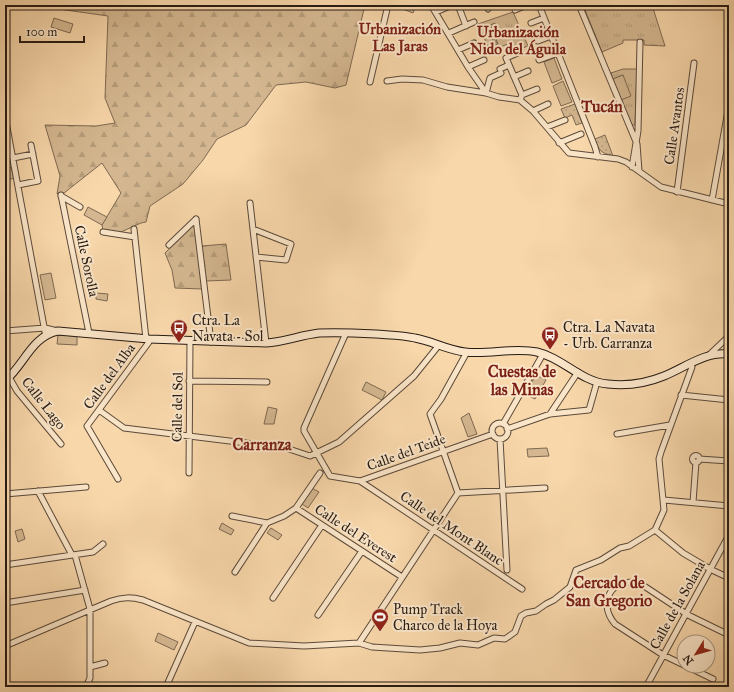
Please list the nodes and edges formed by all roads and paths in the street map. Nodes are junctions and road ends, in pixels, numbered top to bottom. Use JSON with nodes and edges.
{"nodes":[{"id":1,"x":388,"y":5,"type":"edge"},
{"id":2,"x":431,"y":5,"type":"edge"},
{"id":3,"x":452,"y":5,"type":"edge"},
{"id":4,"x":458,"y":5,"type":"edge"},
{"id":5,"x":527,"y":5,"type":"edge"},
{"id":6,"x":538,"y":5,"type":"edge"},
{"id":7,"x":579,"y":5,"type":"edge"},
{"id":8,"x":513,"y":7,"type":"edge"},
{"id":9,"x":436,"y":12,"type":"junction"},
{"id":10,"x":544,"y":18,"type":"junction"},
{"id":11,"x":474,"y":22,"type":"dead end"},
{"id":12,"x":532,"y":23,"type":"dead end"},
{"id":13,"x":466,"y":26,"type":"junction"},
{"id":14,"x":449,"y":33,"type":"junction"},
{"id":15,"x":551,"y":36,"type":"junction"},
{"id":16,"x":538,"y":41,"type":"dead end"},
{"id":17,"x":640,"y":42,"type":"dead end"},
{"id":18,"x":474,"y":43,"type":"dead end"},
{"id":19,"x":458,"y":50,"type":"junction"},
{"id":20,"x":520,"y":52,"type":"dead end"},
{"id":21,"x":558,"y":53,"type":"junction"},
{"id":22,"x":484,"y":60,"type":"dead end"},
{"id":23,"x":539,"y":60,"type":"dead end"},
{"id":24,"x":694,"y":63,"type":"dead end"},
{"id":25,"x":509,"y":65,"type":"junction"},
{"id":26,"x":468,"y":67,"type":"junction"},
{"id":27,"x":528,"y":71,"type":"dead end"},
{"id":28,"x":514,"y":77,"type":"junction"},
{"id":29,"x":387,"y":81,"type":"dead end"},
{"id":30,"x":370,"y":82,"type":"dead end"},
{"id":31,"x":537,"y":89,"type":"dead end"},
{"id":32,"x":486,"y":93,"type":"junction"},
{"id":33,"x":521,"y":98,"type":"junction"},
{"id":34,"x":548,"y":104,"type":"dead end"},
{"id":35,"x":729,"y":105,"type":"edge"},
{"id":36,"x":533,"y":111,"type":"junction"},
{"id":37,"x":564,"y":120,"type":"dead end"},
{"id":38,"x":6,"y":122,"type":"edge"},
{"id":39,"x":546,"y":127,"type":"junction"},
{"id":40,"x":580,"y":134,"type":"dead end"},
{"id":41,"x":559,"y":143,"type":"junction"},
{"id":42,"x":637,"y":144,"type":"junction"},
{"id":43,"x":31,"y":145,"type":"dead end"},
{"id":44,"x":33,"y":154,"type":"junction"},
{"id":45,"x":598,"y":157,"type":"junction"},
{"id":46,"x":13,"y":158,"type":"junction"},
{"id":47,"x":632,"y":166,"type":"junction"},
{"id":48,"x":639,"y":171,"type":"junction"},
{"id":49,"x":18,"y":185,"type":"junction"},
{"id":50,"x":677,"y":192,"type":"junction"},
{"id":51,"x":712,"y":200,"type":"junction"},
{"id":52,"x":250,"y":203,"type":"dead end"},
{"id":53,"x":729,"y":204,"type":"edge"},
{"id":54,"x":80,"y":207,"type":"dead end"},
{"id":55,"x":134,"y":229,"type":"dead end"},
{"id":56,"x":253,"y":229,"type":"junction"},
{"id":57,"x":102,"y":232,"type":"dead end"},
{"id":58,"x":135,"y":237,"type":"junction"},
{"id":59,"x":169,"y":245,"type":"dead end"},
{"id":60,"x":256,"y":257,"type":"junction"},
{"id":61,"x":5,"y":331,"type":"edge"},
{"id":62,"x":44,"y":332,"type":"junction"},
{"id":63,"x":89,"y":333,"type":"junction"},
{"id":64,"x":346,"y":333,"type":"junction"},
{"id":65,"x":729,"y":336,"type":"edge"},
{"id":66,"x":148,"y":339,"type":"junction"},
{"id":67,"x":190,"y":341,"type":"junction"},
{"id":68,"x":211,"y":342,"type":"junction"},
{"id":69,"x":266,"y":344,"type":"junction"},
{"id":70,"x":720,"y":344,"type":"junction"},
{"id":71,"x":439,"y":345,"type":"junction"},
{"id":72,"x":467,"y":352,"type":"junction"},
{"id":73,"x":543,"y":354,"type":"junction"},
{"id":74,"x":726,"y":354,"type":"edge"},
{"id":75,"x":707,"y":357,"type":"junction"},
{"id":76,"x":691,"y":364,"type":"junction"},
{"id":77,"x":578,"y":372,"type":"junction"},
{"id":78,"x":7,"y":379,"type":"edge"},
{"id":79,"x":189,"y":381,"type":"junction"},
{"id":80,"x":267,"y":382,"type":"dead end"},
{"id":81,"x":597,"y":382,"type":"junction"},
{"id":82,"x":681,"y":395,"type":"junction"},
{"id":83,"x":729,"y":400,"type":"edge"},
{"id":84,"x":99,"y":410,"type":"junction"},
{"id":85,"x":550,"y":414,"type":"junction"},
{"id":86,"x":503,"y":424,"type":"junction"},
{"id":87,"x":670,"y":425,"type":"junction"},
{"id":88,"x":508,"y":429,"type":"junction"},
{"id":89,"x":493,"y":434,"type":"junction"},
{"id":90,"x":617,"y":434,"type":"dead end"},
{"id":91,"x":189,"y":437,"type":"junction"},
{"id":92,"x":500,"y":439,"type":"junction"},
{"id":93,"x":61,"y":444,"type":"dead end"},
{"id":94,"x":443,"y":451,"type":"junction"},
{"id":95,"x":317,"y":452,"type":"junction"},
{"id":96,"x":729,"y":461,"type":"edge"},
{"id":97,"x":188,"y":473,"type":"dead end"},
{"id":98,"x":320,"y":473,"type":"dead end"},
{"id":99,"x":370,"y":478,"type":"junction"},
{"id":100,"x":118,"y":479,"type":"dead end"},
{"id":101,"x":360,"y":481,"type":"junction"},
{"id":102,"x":86,"y":487,"type":"dead end"},
{"id":103,"x":369,"y":487,"type":"junction"},
{"id":104,"x":545,"y":488,"type":"dead end"},
{"id":105,"x":38,"y":491,"type":"junction"},
{"id":106,"x":503,"y":491,"type":"junction"},
{"id":107,"x":458,"y":493,"type":"junction"},
{"id":108,"x":5,"y":494,"type":"edge"},
{"id":109,"x":664,"y":500,"type":"junction"},
{"id":110,"x":693,"y":502,"type":"junction"},
{"id":111,"x":729,"y":506,"type":"edge"},
{"id":112,"x":296,"y":508,"type":"junction"},
{"id":113,"x":232,"y":516,"type":"dead end"},
{"id":114,"x":267,"y":523,"type":"junction"},
{"id":115,"x":322,"y":525,"type":"junction"},
{"id":116,"x":434,"y":530,"type":"junction"},
{"id":117,"x":655,"y":530,"type":"junction"},
{"id":118,"x":729,"y":535,"type":"edge"},
{"id":119,"x":103,"y":544,"type":"dead end"},
{"id":120,"x":362,"y":551,"type":"junction"},
{"id":121,"x":73,"y":555,"type":"junction"},
{"id":122,"x":5,"y":566,"type":"edge"},
{"id":123,"x":710,"y":569,"type":"junction"},
{"id":124,"x":507,"y":570,"type":"junction"},
{"id":125,"x":235,"y":572,"type":"dead end"},
{"id":126,"x":500,"y":575,"type":"junction"},
{"id":127,"x":402,"y":577,"type":"junction"},
{"id":128,"x":729,"y":578,"type":"edge"},
{"id":129,"x":507,"y":579,"type":"junction"},
{"id":130,"x":522,"y":589,"type":"dead end"},
{"id":131,"x":85,"y":590,"type":"junction"},
{"id":132,"x":273,"y":598,"type":"dead end"},
{"id":133,"x":5,"y":603,"type":"edge"},
{"id":134,"x":90,"y":609,"type":"junction"},
{"id":135,"x":686,"y":614,"type":"junction"},
{"id":136,"x":318,"y":615,"type":"dead end"},
{"id":137,"x":195,"y":622,"type":"junction"},
{"id":138,"x":729,"y":635,"type":"edge"},
{"id":139,"x":359,"y":643,"type":"junction"},
{"id":140,"x":5,"y":646,"type":"edge"},
{"id":141,"x":663,"y":655,"type":"junction"},
{"id":142,"x":676,"y":661,"type":"edge"},
{"id":143,"x":105,"y":663,"type":"dead end"},
{"id":144,"x":90,"y":667,"type":"junction"},
{"id":145,"x":703,"y":674,"type":"edge"},
{"id":146,"x":713,"y":679,"type":"dead end"},
{"id":147,"x":86,"y":687,"type":"edge"},
{"id":148,"x":166,"y":687,"type":"edge"},
{"id":149,"x":646,"y":687,"type":"edge"}],
"edges":[{"from":1,"to":30,"type":"street"},
{"from":2,"to":9,"type":"street"},
{"from":3,"to":9,"type":"street"},
{"from":4,"to":13,"type":"street"},
{"from":5,"to":8,"type":"street"},
{"from":6,"to":10,"type":"street"},
{"from":7,"to":42,"type":"street"},
{"from":9,"to":14,"type":"street"},
{"from":10,"to":12,"type":"street"},
{"from":10,"to":15,"type":"street"},
{"from":11,"to":13,"type":"street"},
{"from":13,"to":14,"type":"street"},
{"from":14,"to":19,"type":"street"},
{"from":15,"to":16,"type":"street"},
{"from":15,"to":21,"type":"street"},
{"from":17,"to":42,"type":"street"},
{"from":18,"to":19,"type":"street"},
{"from":19,"to":26,"type":"street"},
{"from":20,"to":25,"type":"street"},
{"from":21,"to":23,"type":"street"},
{"from":21,"to":45,"type":"street"},
{"from":22,"to":26,"type":"street"},
{"from":24,"to":50,"type":"street","name":"Calle Avantos"},
{"from":25,"to":28,"type":"street"},
{"from":25,"to":32,"type":"street"},
{"from":26,"to":32,"type":"street"},
{"from":27,"to":28,"type":"street"},
{"from":28,"to":33,"type":"street"},
{"from":29,"to":32,"type":"street"},
{"from":31,"to":33,"type":"street"},
{"from":32,"to":33,"type":"street"},
{"from":33,"to":36,"type":"street"},
{"from":34,"to":36,"type":"street"},
{"from":35,"to":51,"type":"street"},
{"from":36,"to":39,"type":"street"},
{"from":37,"to":39,"type":"street"},
{"from":38,"to":46,"type":"street"},
{"from":39,"to":41,"type":"street"},
{"from":40,"to":41,"type":"street"},
{"from":41,"to":45,"type":"street"},
{"from":42,"to":47,"type":"street"},
{"from":42,"to":48,"type":"street"},
{"from":43,"to":44,"type":"street"},
{"from":44,"to":46,"type":"street"},
{"from":44,"to":49,"type":"street"},
{"from":45,"to":47,"type":"street"},
{"from":46,"to":49,"type":"street"},
{"from":47,"to":48,"type":"street"},
{"from":48,"to":50,"type":"street"},
{"from":49,"to":62,"type":"street"},
{"from":50,"to":51,"type":"street"},
{"from":51,"to":53,"type":"street"},
{"from":52,"to":56,"type":"street"},
{"from":54,"to":63,"type":"street","name":"Calle Sorolla"},
{"from":55,"to":58,"type":"street"},
{"from":56,"to":60,"type":"street"},
{"from":56,"to":60,"type":"street"},
{"from":57,"to":58,"type":"street"},
{"from":58,"to":66,"type":"street"},
{"from":59,"to":68,"type":"street"},
{"from":60,"to":69,"type":"street"},
{"from":61,"to":62,"type":"street"},
{"from":62,"to":63,"type":"main road"},
{"from":62,"to":78,"type":"main road"},
{"from":63,"to":66,"type":"main road"},
{"from":64,"to":69,"type":"main road"},
{"from":64,"to":71,"type":"main road"},
{"from":64,"to":95,"type":"street"},
{"from":65,"to":70,"type":"street"},
{"from":66,"to":67,"type":"main road"},
{"from":66,"to":84,"type":"street","name":"Calle del Alba"},
{"from":67,"to":68,"type":"main road"},
{"from":67,"to":79,"type":"street","name":"Calle del Sol"},
{"from":68,"to":69,"type":"main road"},
{"from":70,"to":74,"type":"street"},
{"from":70,"to":75,"type":"street"},
{"from":71,"to":72,"type":"main road"},
{"from":71,"to":95,"type":"street"},
{"from":72,"to":73,"type":"main road"},
{"from":72,"to":94,"type":"street"},
{"from":73,"to":77,"type":"main road"},
{"from":73,"to":86,"type":"street"},
{"from":74,"to":75,"type":"main road"},
{"from":75,"to":76,"type":"main road"},
{"from":76,"to":81,"type":"main road"},
{"from":76,"to":82,"type":"street"},
{"from":77,"to":81,"type":"main road"},
{"from":77,"to":85,"type":"street"},
{"from":78,"to":93,"type":"street","name":"Calle Lago"},
{"from":79,"to":80,"type":"street"},
{"from":79,"to":91,"type":"street","name":"Calle del Sol"},
{"from":81,"to":85,"type":"street"},
{"from":82,"to":83,"type":"street"},
{"from":82,"to":87,"type":"street"},
{"from":84,"to":91,"type":"street"},
{"from":84,"to":100,"type":"street","name":"Calle del Alba"},
{"from":85,"to":88,"type":"street"},
{"from":86,"to":88,"type":"street"},
{"from":86,"to":89,"type":"street"},
{"from":87,"to":90,"type":"street"},
{"from":87,"to":109,"type":"street"},
{"from":88,"to":92,"type":"street"},
{"from":89,"to":92,"type":"street"},
{"from":89,"to":94,"type":"street","name":"Calle del Teide"},
{"from":91,"to":95,"type":"street"},
{"from":91,"to":97,"type":"street","name":"Calle del Sol"},
{"from":92,"to":106,"type":"street"},
{"from":94,"to":99,"type":"street","name":"Calle del Teide"},
{"from":94,"to":107,"type":"street"},
{"from":95,"to":101,"type":"street","name":"Calle del Teide"},
{"from":96,"to":110,"type":"street"},
{"from":98,"to":112,"type":"street"},
{"from":99,"to":101,"type":"street","name":"Calle del Teide"},
{"from":99,"to":103,"type":"street"},
{"from":101,"to":103,"type":"street","name":"Calle del Mont Blanc"},
{"from":102,"to":105,"type":"street"},
{"from":103,"to":116,"type":"street","name":"Calle del Mont Blanc"},
{"from":104,"to":106,"type":"street"},
{"from":105,"to":108,"type":"street"},
{"from":105,"to":121,"type":"street"},
{"from":106,"to":107,"type":"street"},
{"from":106,"to":124,"type":"street"},
{"from":107,"to":116,"type":"street"},
{"from":109,"to":110,"type":"street"},
{"from":109,"to":117,"type":"street"},
{"from":110,"to":111,"type":"street"},
{"from":112,"to":114,"type":"street"},
{"from":112,"to":115,"type":"street","name":"Calle del Everest"},
{"from":113,"to":114,"type":"street"},
{"from":114,"to":125,"type":"street"},
{"from":115,"to":120,"type":"street","name":"Calle del Everest"},
{"from":115,"to":132,"type":"street"},
{"from":116,"to":126,"type":"street","name":"Calle del Mont Blanc"},
{"from":116,"to":127,"type":"street"},
{"from":117,"to":123,"type":"street"},
{"from":117,"to":139,"type":"street"},
{"from":118,"to":123,"type":"street","name":"Calle de la Solana"},
{"from":119,"to":121,"type":"street"},
{"from":120,"to":127,"type":"street","name":"Calle del Everest"},
{"from":120,"to":136,"type":"street"},
{"from":121,"to":122,"type":"street"},
{"from":121,"to":131,"type":"street"},
{"from":123,"to":128,"type":"street"},
{"from":123,"to":135,"type":"street","name":"Calle de la Solana"},
{"from":124,"to":126,"type":"street"},
{"from":124,"to":129,"type":"street"},
{"from":126,"to":129,"type":"street","name":"Calle del Mont Blanc"},
{"from":127,"to":139,"type":"street"},
{"from":129,"to":130,"type":"street","name":"Calle del Mont Blanc"},
{"from":131,"to":133,"type":"street"},
{"from":131,"to":134,"type":"street"},
{"from":134,"to":137,"type":"street"},
{"from":134,"to":140,"type":"street"},
{"from":134,"to":144,"type":"street"},
{"from":135,"to":138,"type":"street"},
{"from":135,"to":141,"type":"street","name":"Calle de la Solana"},
{"from":135,"to":141,"type":"street"},
{"from":137,"to":139,"type":"street"},
{"from":137,"to":148,"type":"street"},
{"from":141,"to":142,"type":"street"},
{"from":141,"to":149,"type":"street","name":"Calle de la Solana"},
{"from":143,"to":144,"type":"street"},
{"from":144,"to":147,"type":"street"},
{"from":145,"to":146,"type":"street"}]}
